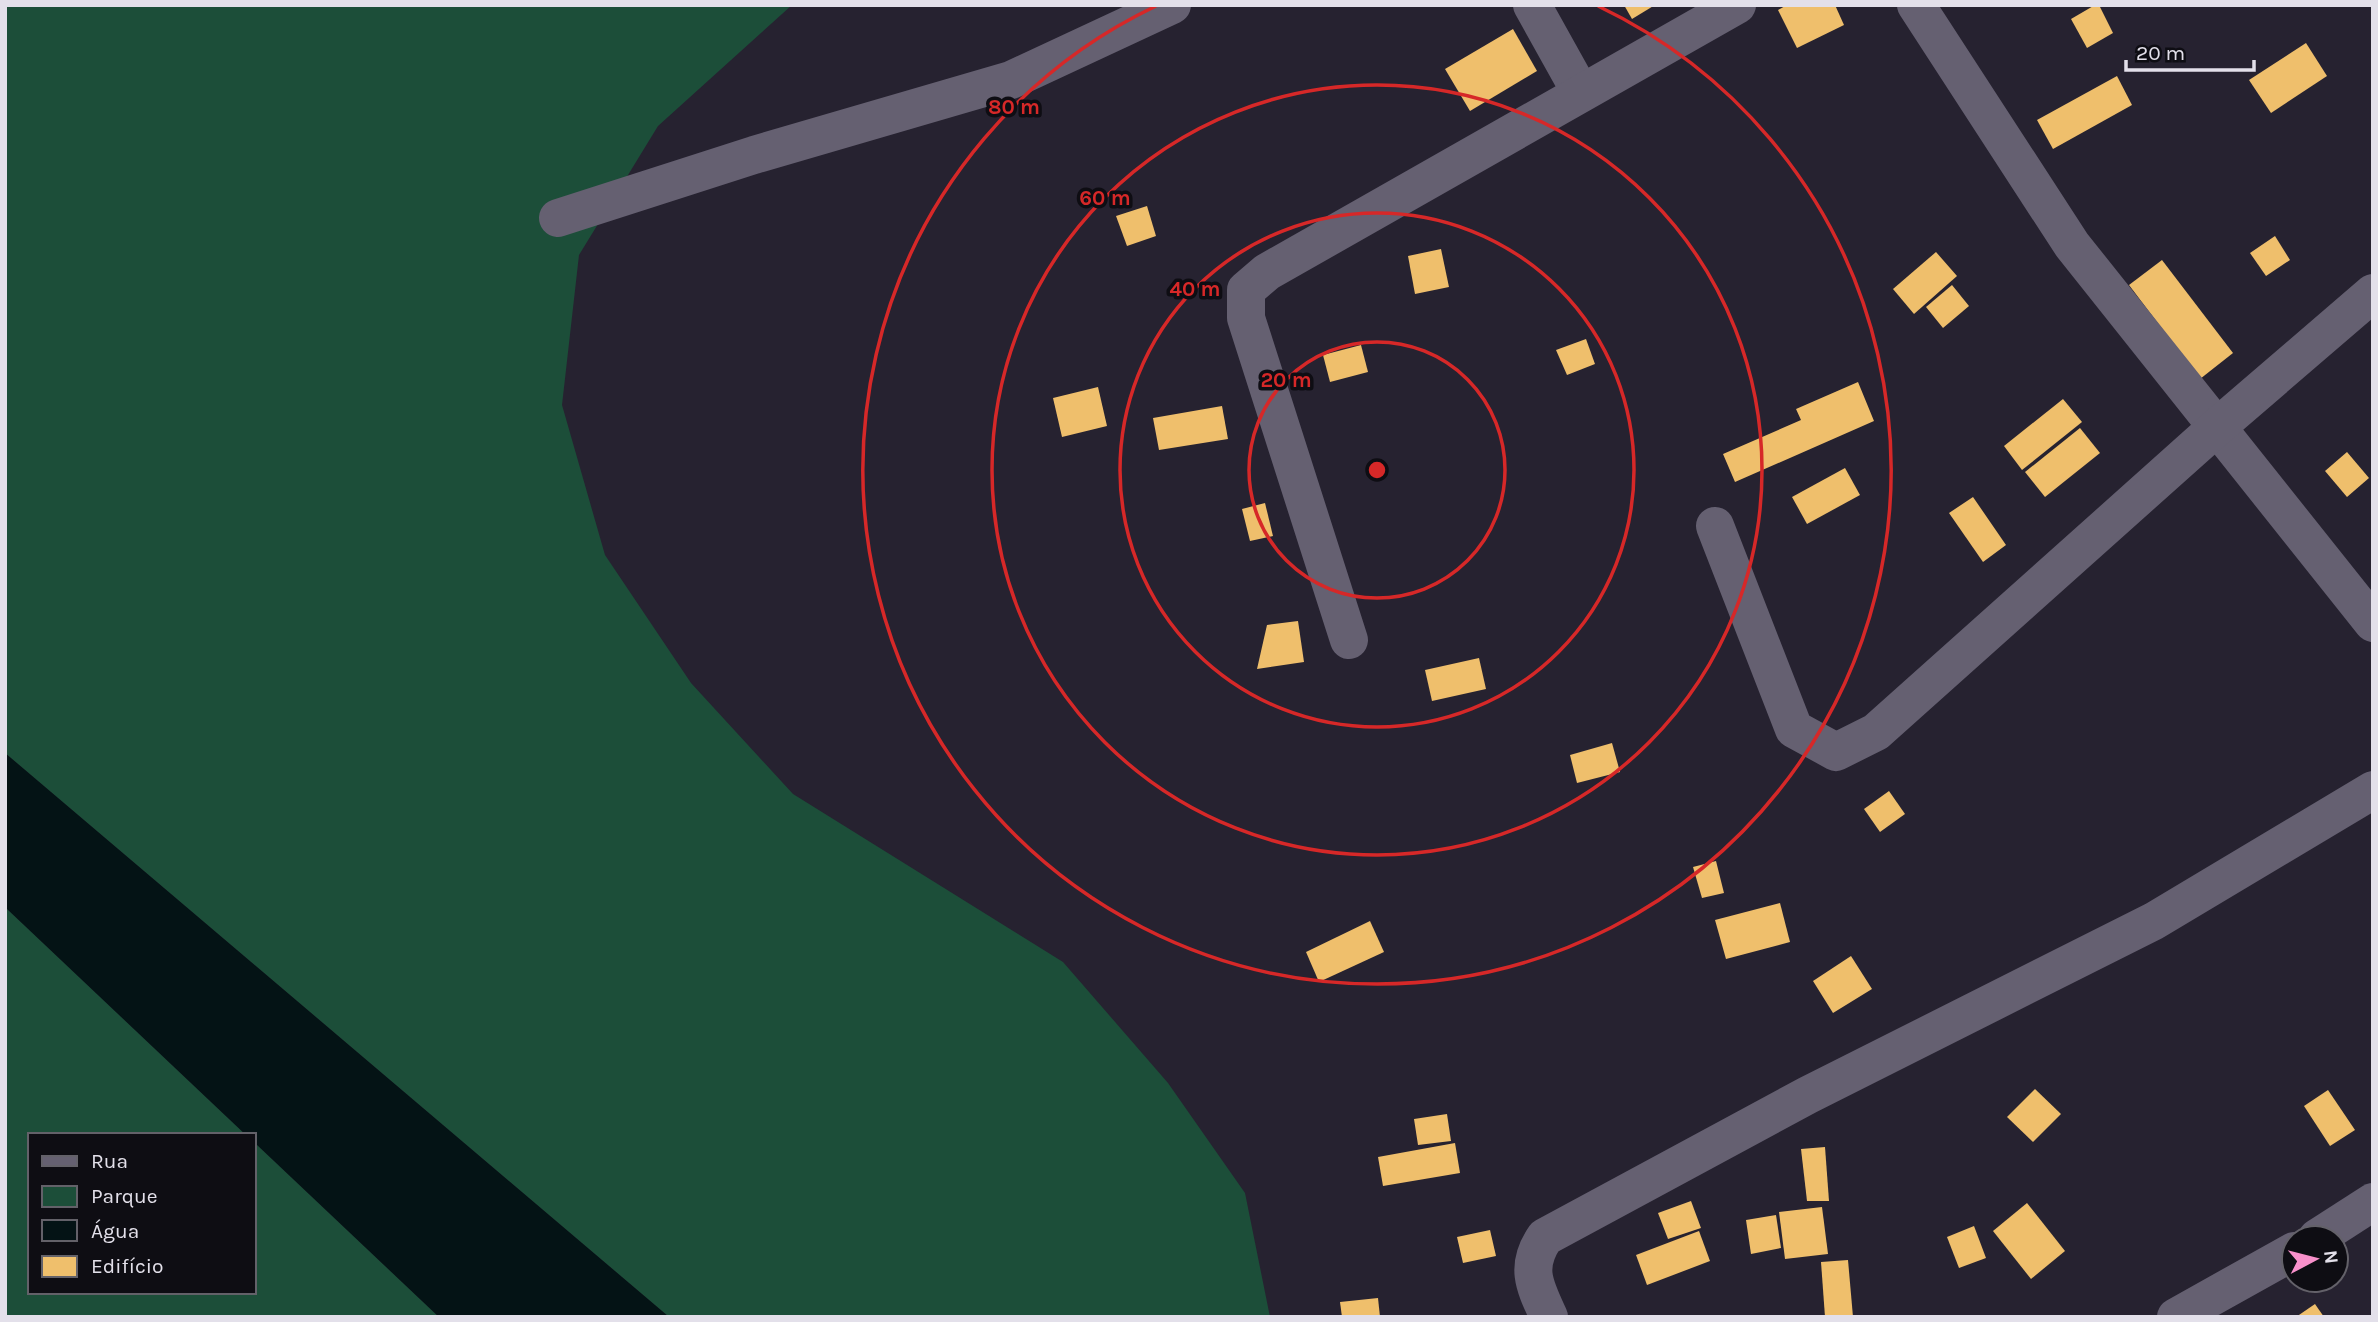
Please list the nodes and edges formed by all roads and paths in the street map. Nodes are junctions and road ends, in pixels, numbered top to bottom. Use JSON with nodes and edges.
{"nodes":[{"id":1,"x":1172,"y":5,"type":"edge"},
{"id":2,"x":1532,"y":5,"type":"edge"},
{"id":3,"x":1737,"y":5,"type":"edge"},
{"id":4,"x":1916,"y":5,"type":"edge"},
{"id":5,"x":1581,"y":93,"type":"junction"},
{"id":6,"x":558,"y":218,"type":"dead end"},
{"id":7,"x":2373,"y":293,"type":"edge"},
{"id":8,"x":2216,"y":428,"type":"junction"},
{"id":9,"x":1716,"y":526,"type":"dead end"},
{"id":10,"x":2373,"y":623,"type":"edge"},
{"id":11,"x":1349,"y":640,"type":"dead end"},
{"id":12,"x":2373,"y":790,"type":"edge"},
{"id":13,"x":2373,"y":1202,"type":"edge"},
{"id":14,"x":2339,"y":1224,"type":"edge"},
{"id":15,"x":2280,"y":1259,"type":"edge"},
{"id":16,"x":1549,"y":1317,"type":"edge"},
{"id":17,"x":2176,"y":1317,"type":"edge"}],
"edges":[{"from":1,"to":6,"type":"street"},
{"from":2,"to":5,"type":"street"},
{"from":3,"to":5,"type":"street"},
{"from":4,"to":8,"type":"street"},
{"from":5,"to":11,"type":"street"},
{"from":7,"to":8,"type":"street"},
{"from":8,"to":9,"type":"street"},
{"from":8,"to":10,"type":"street"},
{"from":12,"to":16,"type":"street"},
{"from":13,"to":14,"type":"street"},
{"from":15,"to":17,"type":"street"}]}
